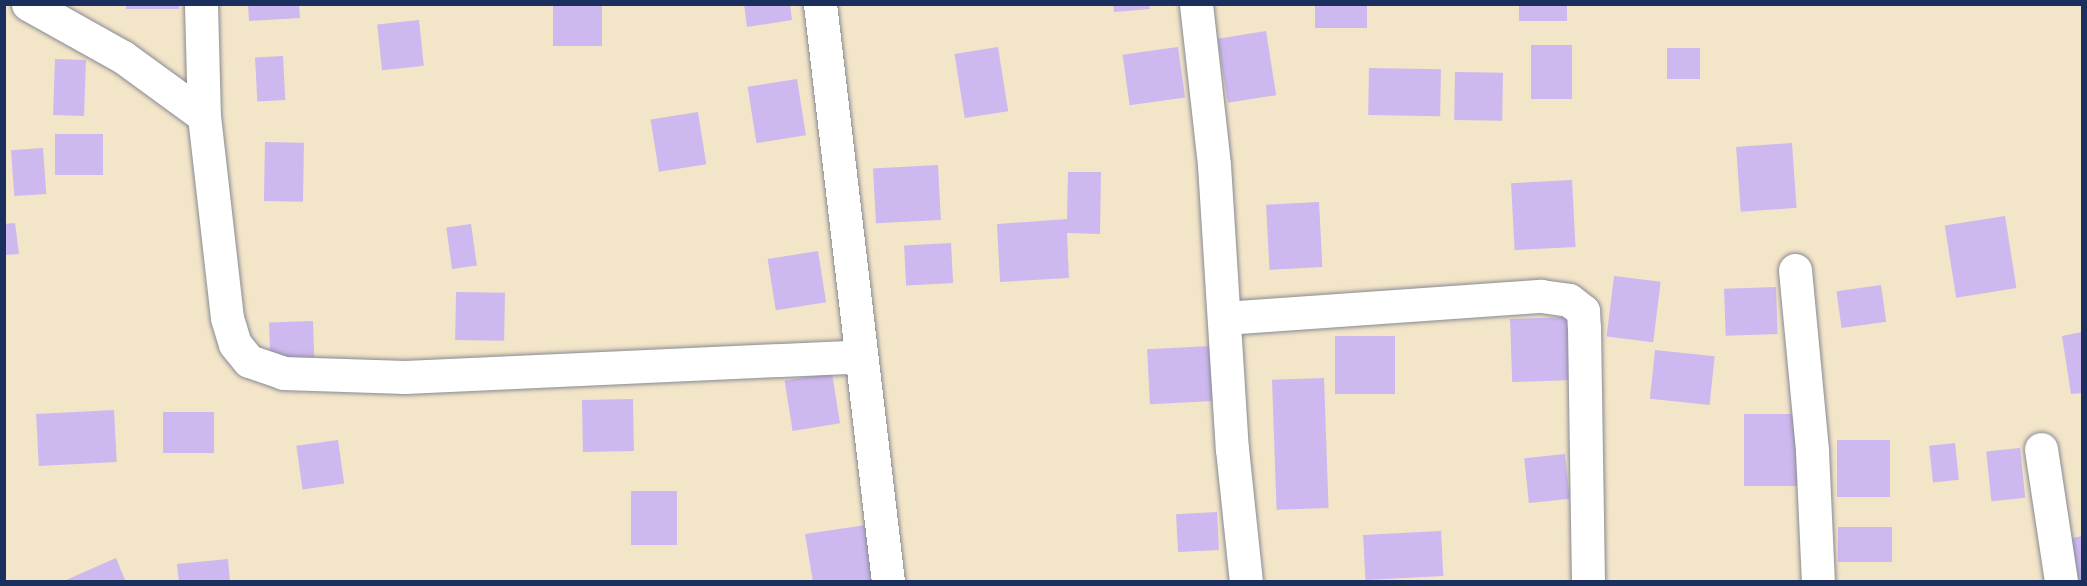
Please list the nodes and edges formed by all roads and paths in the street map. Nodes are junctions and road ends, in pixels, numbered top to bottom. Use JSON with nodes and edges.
{"nodes":[{"id":1,"x":28,"y":4,"type":"edge"},
{"id":2,"x":201,"y":4,"type":"edge"},
{"id":3,"x":820,"y":4,"type":"edge"},
{"id":4,"x":1196,"y":4,"type":"edge"},
{"id":5,"x":204,"y":116,"type":"junction"},
{"id":6,"x":1795,"y":270,"type":"dead end"},
{"id":7,"x":1224,"y":318,"type":"junction"},
{"id":8,"x":859,"y":356,"type":"junction"},
{"id":9,"x":2041,"y":449,"type":"dead end"},
{"id":10,"x":888,"y":582,"type":"edge"},
{"id":11,"x":1246,"y":582,"type":"edge"},
{"id":12,"x":1588,"y":582,"type":"edge"},
{"id":13,"x":1818,"y":582,"type":"edge"},
{"id":14,"x":2061,"y":582,"type":"edge"}],
"edges":[{"from":1,"to":5,"type":"street"},
{"from":2,"to":5,"type":"street"},
{"from":3,"to":8,"type":"street"},
{"from":4,"to":7,"type":"street"},
{"from":5,"to":8,"type":"street"},
{"from":6,"to":13,"type":"street"},
{"from":7,"to":11,"type":"street"},
{"from":7,"to":12,"type":"street"},
{"from":8,"to":10,"type":"street"},
{"from":9,"to":14,"type":"street"}]}
